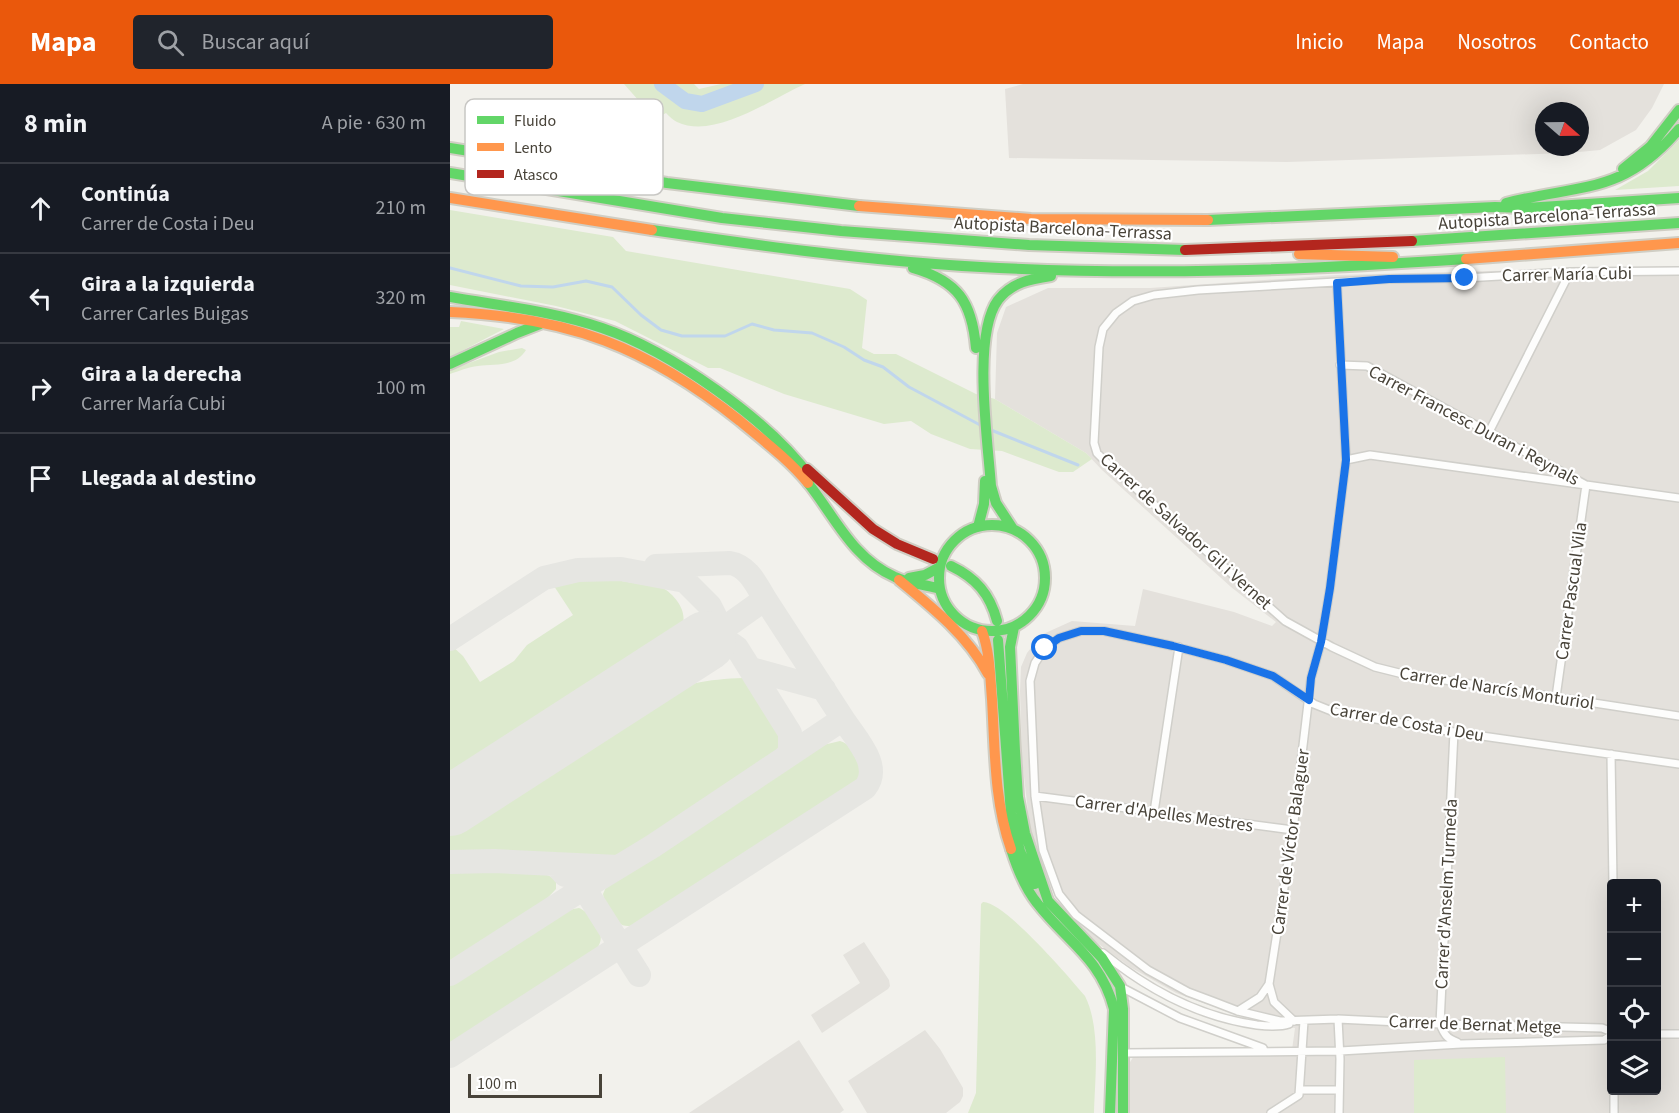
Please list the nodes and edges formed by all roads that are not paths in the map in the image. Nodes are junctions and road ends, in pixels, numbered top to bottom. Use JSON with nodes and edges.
{"nodes":[{"id":1,"x":1679,"y":110,"type":"edge"},
{"id":2,"x":1679,"y":129,"type":"edge"},
{"id":3,"x":450,"y":148,"type":"edge"},
{"id":4,"x":465,"y":150,"type":"edge"},
{"id":5,"x":450,"y":173,"type":"edge"},
{"id":6,"x":465,"y":175,"type":"edge"},
{"id":7,"x":663,"y":182,"type":"edge"},
{"id":8,"x":1598,"y":185,"type":"junction"},
{"id":9,"x":583,"y":195,"type":"edge"},
{"id":10,"x":450,"y":198,"type":"edge"},
{"id":11,"x":1679,"y":198,"type":"edge"},
{"id":12,"x":1495,"y":207,"type":"junction"},
{"id":13,"x":1679,"y":223,"type":"edge"},
{"id":14,"x":1679,"y":243,"type":"edge"},
{"id":15,"x":1183,"y":250,"type":"junction"},
{"id":16,"x":867,"y":258,"type":"junction"},
{"id":17,"x":1467,"y":259,"type":"junction"},
{"id":18,"x":1679,"y":271,"type":"edge"},
{"id":19,"x":1134,"y":272,"type":"junction"},
{"id":20,"x":1570,"y":272,"type":"junction"},
{"id":21,"x":1337,"y":283,"type":"junction"},
{"id":22,"x":450,"y":297,"type":"edge"},
{"id":23,"x":1133,"y":301,"type":"joint"},
{"id":24,"x":514,"y":307,"type":"junction"},
{"id":25,"x":450,"y":310,"type":"edge"},
{"id":26,"x":544,"y":323,"type":"junction"},
{"id":27,"x":450,"y":364,"type":"edge"},
{"id":28,"x":1340,"y":365,"type":"junction"},
{"id":29,"x":983,"y":401,"type":"junction"},
{"id":30,"x":1489,"y":432,"type":"junction"},
{"id":31,"x":987,"y":459,"type":"junction"},
{"id":32,"x":1346,"y":460,"type":"junction"},
{"id":33,"x":802,"y":465,"type":"junction"},
{"id":34,"x":1586,"y":485,"type":"junction"},
{"id":35,"x":1679,"y":498,"type":"edge"},
{"id":36,"x":978,"y":527,"type":"junction"},
{"id":37,"x":1013,"y":529,"type":"junction"},
{"id":38,"x":844,"y":534,"type":"junction"},
{"id":39,"x":941,"y":564,"type":"junction"},
{"id":40,"x":897,"y":578,"type":"junction"},
{"id":41,"x":940,"y":589,"type":"junction"},
{"id":42,"x":997,"y":621,"type":"tunnel mouth"},
{"id":43,"x":1014,"y":627,"type":"junction"},
{"id":44,"x":982,"y":631,"type":"junction"},
{"id":45,"x":998,"y":640,"type":"tunnel mouth"},
{"id":46,"x":1321,"y":642,"type":"junction"},
{"id":47,"x":1179,"y":647,"type":"junction"},
{"id":48,"x":990,"y":680,"type":"junction"},
{"id":49,"x":1030,"y":681,"type":"joint"},
{"id":50,"x":1556,"y":697,"type":"junction"},
{"id":51,"x":1309,"y":700,"type":"junction"},
{"id":52,"x":1679,"y":716,"type":"edge"},
{"id":53,"x":1454,"y":732,"type":"junction"},
{"id":54,"x":1611,"y":754,"type":"junction"},
{"id":55,"x":1679,"y":764,"type":"edge"},
{"id":56,"x":1035,"y":796,"type":"junction"},
{"id":57,"x":1154,"y":812,"type":"junction"},
{"id":58,"x":1293,"y":830,"type":"junction"},
{"id":59,"x":1613,"y":879,"type":"edge"},
{"id":60,"x":1048,"y":901,"type":"junction"},
{"id":61,"x":1053,"y":921,"type":"junction"},
{"id":62,"x":1089,"y":943,"type":"junction"},
{"id":63,"x":1269,"y":984,"type":"junction"},
{"id":64,"x":1120,"y":986,"type":"junction"},
{"id":65,"x":1238,"y":1011,"type":"junction"},
{"id":66,"x":1338,"y":1019,"type":"junction"},
{"id":67,"x":1294,"y":1021,"type":"junction"},
{"id":68,"x":1304,"y":1021,"type":"junction"},
{"id":69,"x":1440,"y":1024,"type":"junction"},
{"id":70,"x":1607,"y":1031,"type":"edge"},
{"id":71,"x":1661,"y":1034,"type":"edge"},
{"id":72,"x":1679,"y":1034,"type":"edge"},
{"id":73,"x":1607,"y":1037,"type":"edge"},
{"id":74,"x":1461,"y":1044,"type":"junction"},
{"id":75,"x":1301,"y":1050,"type":"junction"},
{"id":76,"x":1271,"y":1051,"type":"junction"},
{"id":77,"x":1340,"y":1051,"type":"junction"},
{"id":78,"x":1124,"y":1053,"type":"junction"},
{"id":79,"x":1300,"y":1090,"type":"junction"},
{"id":80,"x":1338,"y":1090,"type":"junction"},
{"id":81,"x":1614,"y":1095,"type":"edge"},
{"id":82,"x":1110,"y":1113,"type":"edge"},
{"id":83,"x":1123,"y":1113,"type":"edge"},
{"id":84,"x":1271,"y":1113,"type":"edge"},
{"id":85,"x":1339,"y":1113,"type":"edge"},
{"id":86,"x":1614,"y":1113,"type":"edge"}],
"edges":[{"from":1,"to":8,"type":"main road"},
{"from":2,"to":8,"type":"main road"},
{"from":3,"to":4,"type":"main road","name":"Autopista Barcelona-Terrassa"},
{"from":5,"to":6,"type":"main road","name":"Autopista Barcelona-Terrassa"},
{"from":7,"to":12,"type":"main road","name":"Autopista Barcelona-Terrassa"},
{"from":8,"to":12,"type":"main road"},
{"from":9,"to":15,"type":"main road","name":"Autopista Barcelona-Terrassa"},
{"from":10,"to":16,"type":"main road"},
{"from":11,"to":12,"type":"main road","name":"Autopista Barcelona-Terrassa"},
{"from":13,"to":15,"type":"main road","name":"Autopista Barcelona-Terrassa"},
{"from":14,"to":17,"type":"main road"},
{"from":15,"to":17,"type":"main road"},
{"from":16,"to":19,"type":"main road"},
{"from":16,"to":29,"type":"main road"},
{"from":17,"to":19,"type":"main road"},
{"from":18,"to":20,"type":"street","name":"Carrer María Cubi"},
{"from":19,"to":29,"type":"main road"},
{"from":20,"to":21,"type":"street","name":"Carrer María Cubi"},
{"from":20,"to":30,"type":"street"},
{"from":21,"to":23,"type":"street","name":"Carrer María Cubi"},
{"from":21,"to":28,"type":"street","name":"Carrer de Víctor Balaguer"},
{"from":22,"to":24,"type":"main road"},
{"from":23,"to":46,"type":"street","name":"Carrer de Salvador Gil i Vernet"},
{"from":24,"to":25,"type":"main road"},
{"from":24,"to":33,"type":"main road"},
{"from":25,"to":26,"type":"main road"},
{"from":26,"to":27,"type":"main road"},
{"from":26,"to":38,"type":"main road"},
{"from":28,"to":30,"type":"street","name":"Carrer Francesc Duran i Reynals"},
{"from":28,"to":32,"type":"street","name":"Carrer de Víctor Balaguer"},
{"from":29,"to":31,"type":"main road"},
{"from":30,"to":34,"type":"street","name":"Carrer Francesc Duran i Reynals"},
{"from":31,"to":36,"type":"main road"},
{"from":31,"to":37,"type":"main road"},
{"from":32,"to":34,"type":"street"},
{"from":32,"to":46,"type":"street","name":"Carrer de Víctor Balaguer"},
{"from":33,"to":38,"type":"main road"},
{"from":33,"to":39,"type":"main road"},
{"from":34,"to":35,"type":"street","name":"Carrer Francesc Duran i Reynals"},
{"from":34,"to":50,"type":"street","name":"Carrer Pascual Vila"},
{"from":36,"to":37,"type":"main road"},
{"from":36,"to":39,"type":"main road"},
{"from":37,"to":43,"type":"main road"},
{"from":38,"to":40,"type":"main road"},
{"from":39,"to":40,"type":"main road"},
{"from":39,"to":41,"type":"main road"},
{"from":39,"to":42,"type":"main road"},
{"from":40,"to":41,"type":"main road"},
{"from":40,"to":48,"type":"main road"},
{"from":41,"to":44,"type":"main road"},
{"from":43,"to":44,"type":"main road"},
{"from":43,"to":60,"type":"main road"},
{"from":44,"to":48,"type":"main road"},
{"from":45,"to":60,"type":"main road"},
{"from":46,"to":50,"type":"street","name":"Carrer de Narcís Monturiol"},
{"from":46,"to":51,"type":"street","name":"Carrer de Víctor Balaguer"},
{"from":47,"to":49,"type":"street","name":"Carrer de Costa i Deu"},
{"from":47,"to":51,"type":"street","name":"Carrer de Costa i Deu"},
{"from":47,"to":57,"type":"street"},
{"from":48,"to":61,"type":"main road"},
{"from":49,"to":56,"type":"street","name":"Carrer de Bernat Metge"},
{"from":50,"to":52,"type":"street","name":"Carrer de Narcís Monturiol"},
{"from":51,"to":53,"type":"street","name":"Carrer de Costa i Deu"},
{"from":51,"to":58,"type":"street","name":"Carrer de Víctor Balaguer"},
{"from":53,"to":54,"type":"street","name":"Carrer de Costa i Deu"},
{"from":53,"to":69,"type":"street","name":"Carrer d'Anselm Turmeda"},
{"from":54,"to":55,"type":"street","name":"Carrer de Costa i Deu"},
{"from":54,"to":59,"type":"street"},
{"from":56,"to":57,"type":"street","name":"Carrer d'Apelles Mestres"},
{"from":56,"to":65,"type":"street","name":"Carrer de Bernat Metge"},
{"from":57,"to":58,"type":"street","name":"Carrer d'Apelles Mestres"},
{"from":58,"to":63,"type":"street","name":"Carrer de Víctor Balaguer"},
{"from":60,"to":62,"type":"main road"},
{"from":61,"to":64,"type":"street"},
{"from":61,"to":82,"type":"main road"},
{"from":62,"to":64,"type":"main road"},
{"from":62,"to":67,"type":"street","name":"Carrer de Bernat Metge"},
{"from":63,"to":65,"type":"street"},
{"from":63,"to":67,"type":"street"},
{"from":64,"to":76,"type":"street"},
{"from":64,"to":78,"type":"main road"},
{"from":65,"to":67,"type":"street","name":"Carrer de Bernat Metge"},
{"from":66,"to":68,"type":"street","name":"Carrer de Bernat Metge"},
{"from":66,"to":69,"type":"street","name":"Carrer de Bernat Metge"},
{"from":66,"to":77,"type":"street"},
{"from":67,"to":68,"type":"street","name":"Carrer de Bernat Metge"},
{"from":68,"to":75,"type":"street"},
{"from":69,"to":70,"type":"street","name":"Carrer de Bernat Metge"},
{"from":69,"to":74,"type":"street"},
{"from":71,"to":72,"type":"street"},
{"from":73,"to":74,"type":"street","name":"Carrer de Bernat Metge"},
{"from":74,"to":77,"type":"street","name":"Carrer de Bernat Metge"},
{"from":75,"to":76,"type":"street","name":"Carrer de Bernat Metge"},
{"from":75,"to":77,"type":"street","name":"Carrer de Bernat Metge"},
{"from":75,"to":79,"type":"street"},
{"from":76,"to":78,"type":"street","name":"Carrer de Bernat Metge"},
{"from":77,"to":80,"type":"street"},
{"from":78,"to":83,"type":"main road"},
{"from":79,"to":80,"type":"street"},
{"from":79,"to":84,"type":"street"},
{"from":80,"to":85,"type":"street"},
{"from":81,"to":86,"type":"street"}]}
